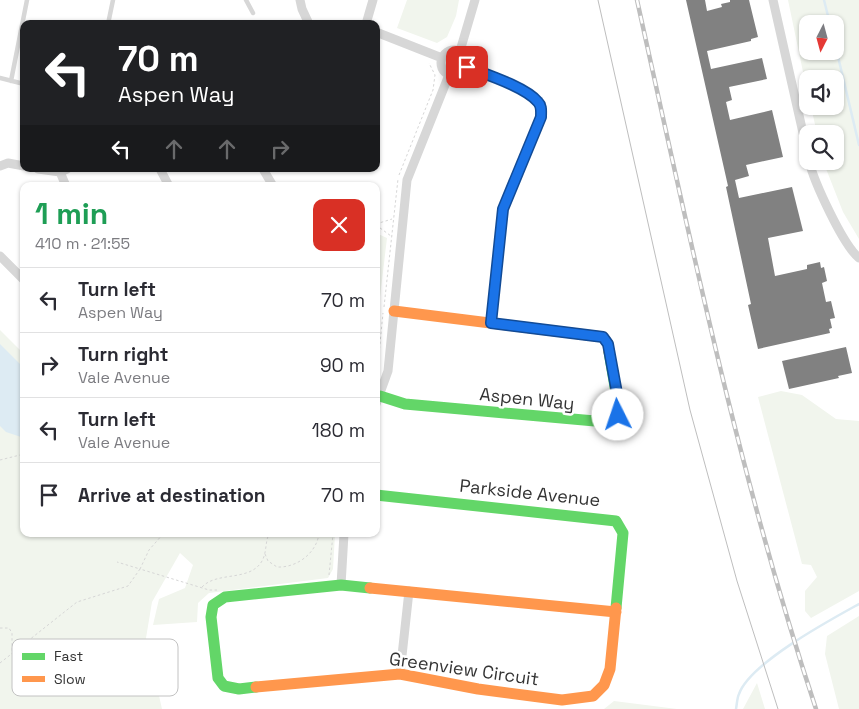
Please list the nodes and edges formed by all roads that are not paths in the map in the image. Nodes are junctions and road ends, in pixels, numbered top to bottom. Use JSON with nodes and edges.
{"nodes":[{"id":1,"x":28,"y":0,"type":"edge"},
{"id":2,"x":113,"y":0,"type":"edge"},
{"id":3,"x":246,"y":0,"type":"edge"},
{"id":4,"x":300,"y":0,"type":"edge"},
{"id":5,"x":373,"y":0,"type":"edge"},
{"id":6,"x":475,"y":0,"type":"edge"},
{"id":7,"x":773,"y":0,"type":"edge"},
{"id":8,"x":253,"y":13,"type":"dead end"},
{"id":9,"x":24,"y":20,"type":"edge"},
{"id":10,"x":109,"y":20,"type":"edge"},
{"id":11,"x":307,"y":20,"type":"edge"},
{"id":12,"x":367,"y":20,"type":"edge"},
{"id":13,"x":380,"y":34,"type":"edge"},
{"id":14,"x":20,"y":38,"type":"edge"},
{"id":15,"x":460,"y":50,"type":"junction"},
{"id":16,"x":442,"y":58,"type":"junction"},
{"id":17,"x":467,"y":67,"type":"junction"},
{"id":18,"x":449,"y":75,"type":"junction"},
{"id":19,"x":0,"y":78,"type":"edge"},
{"id":20,"x":11,"y":81,"type":"junction"},
{"id":21,"x":20,"y":83,"type":"edge"},
{"id":22,"x":801,"y":125,"type":"edge"},
{"id":23,"x":0,"y":166,"type":"edge"},
{"id":24,"x":20,"y":166,"type":"edge"},
{"id":25,"x":812,"y":170,"type":"edge"},
{"id":26,"x":0,"y":256,"type":"edge"},
{"id":27,"x":859,"y":258,"type":"edge"},
{"id":28,"x":20,"y":276,"type":"edge"},
{"id":29,"x":394,"y":311,"type":"junction"},
{"id":30,"x":491,"y":323,"type":"junction"},
{"id":31,"x":380,"y":394,"type":"edge"},
{"id":32,"x":380,"y":400,"type":"edge"},
{"id":33,"x":380,"y":495,"type":"edge"},
{"id":34,"x":344,"y":537,"type":"edge"},
{"id":35,"x":341,"y":584,"type":"junction"},
{"id":36,"x":408,"y":591,"type":"junction"},
{"id":37,"x":616,"y":612,"type":"junction"},
{"id":38,"x":400,"y":674,"type":"junction"}],
"edges":[{"from":1,"to":9,"type":"lane"},
{"from":2,"to":10,"type":"lane"},
{"from":3,"to":8,"type":"lane"},
{"from":4,"to":11,"type":"street"},
{"from":5,"to":12,"type":"street"},
{"from":6,"to":15,"type":"street"},
{"from":7,"to":22,"type":"street"},
{"from":13,"to":16,"type":"street"},
{"from":14,"to":20,"type":"lane"},
{"from":15,"to":16,"type":"street"},
{"from":15,"to":17,"type":"street"},
{"from":16,"to":18,"type":"street"},
{"from":17,"to":18,"type":"street"},
{"from":17,"to":30,"type":"street"},
{"from":18,"to":29,"type":"street"},
{"from":19,"to":20,"type":"lane"},
{"from":20,"to":21,"type":"lane"},
{"from":23,"to":24,"type":"street"},
{"from":25,"to":27,"type":"street"},
{"from":26,"to":28,"type":"street"},
{"from":29,"to":30,"type":"street","name":"Aspen Way"},
{"from":29,"to":31,"type":"street"},
{"from":30,"to":32,"type":"street","name":"Aspen Way"},
{"from":33,"to":37,"type":"street","name":"Parkside Avenue"},
{"from":34,"to":35,"type":"street"},
{"from":35,"to":36,"type":"street","name":"Greenview Circuit"},
{"from":35,"to":38,"type":"street","name":"Greenview Circuit"},
{"from":36,"to":37,"type":"street","name":"Greenview Circuit"},
{"from":36,"to":38,"type":"street"},
{"from":37,"to":38,"type":"street","name":"Greenview Circuit"}]}
